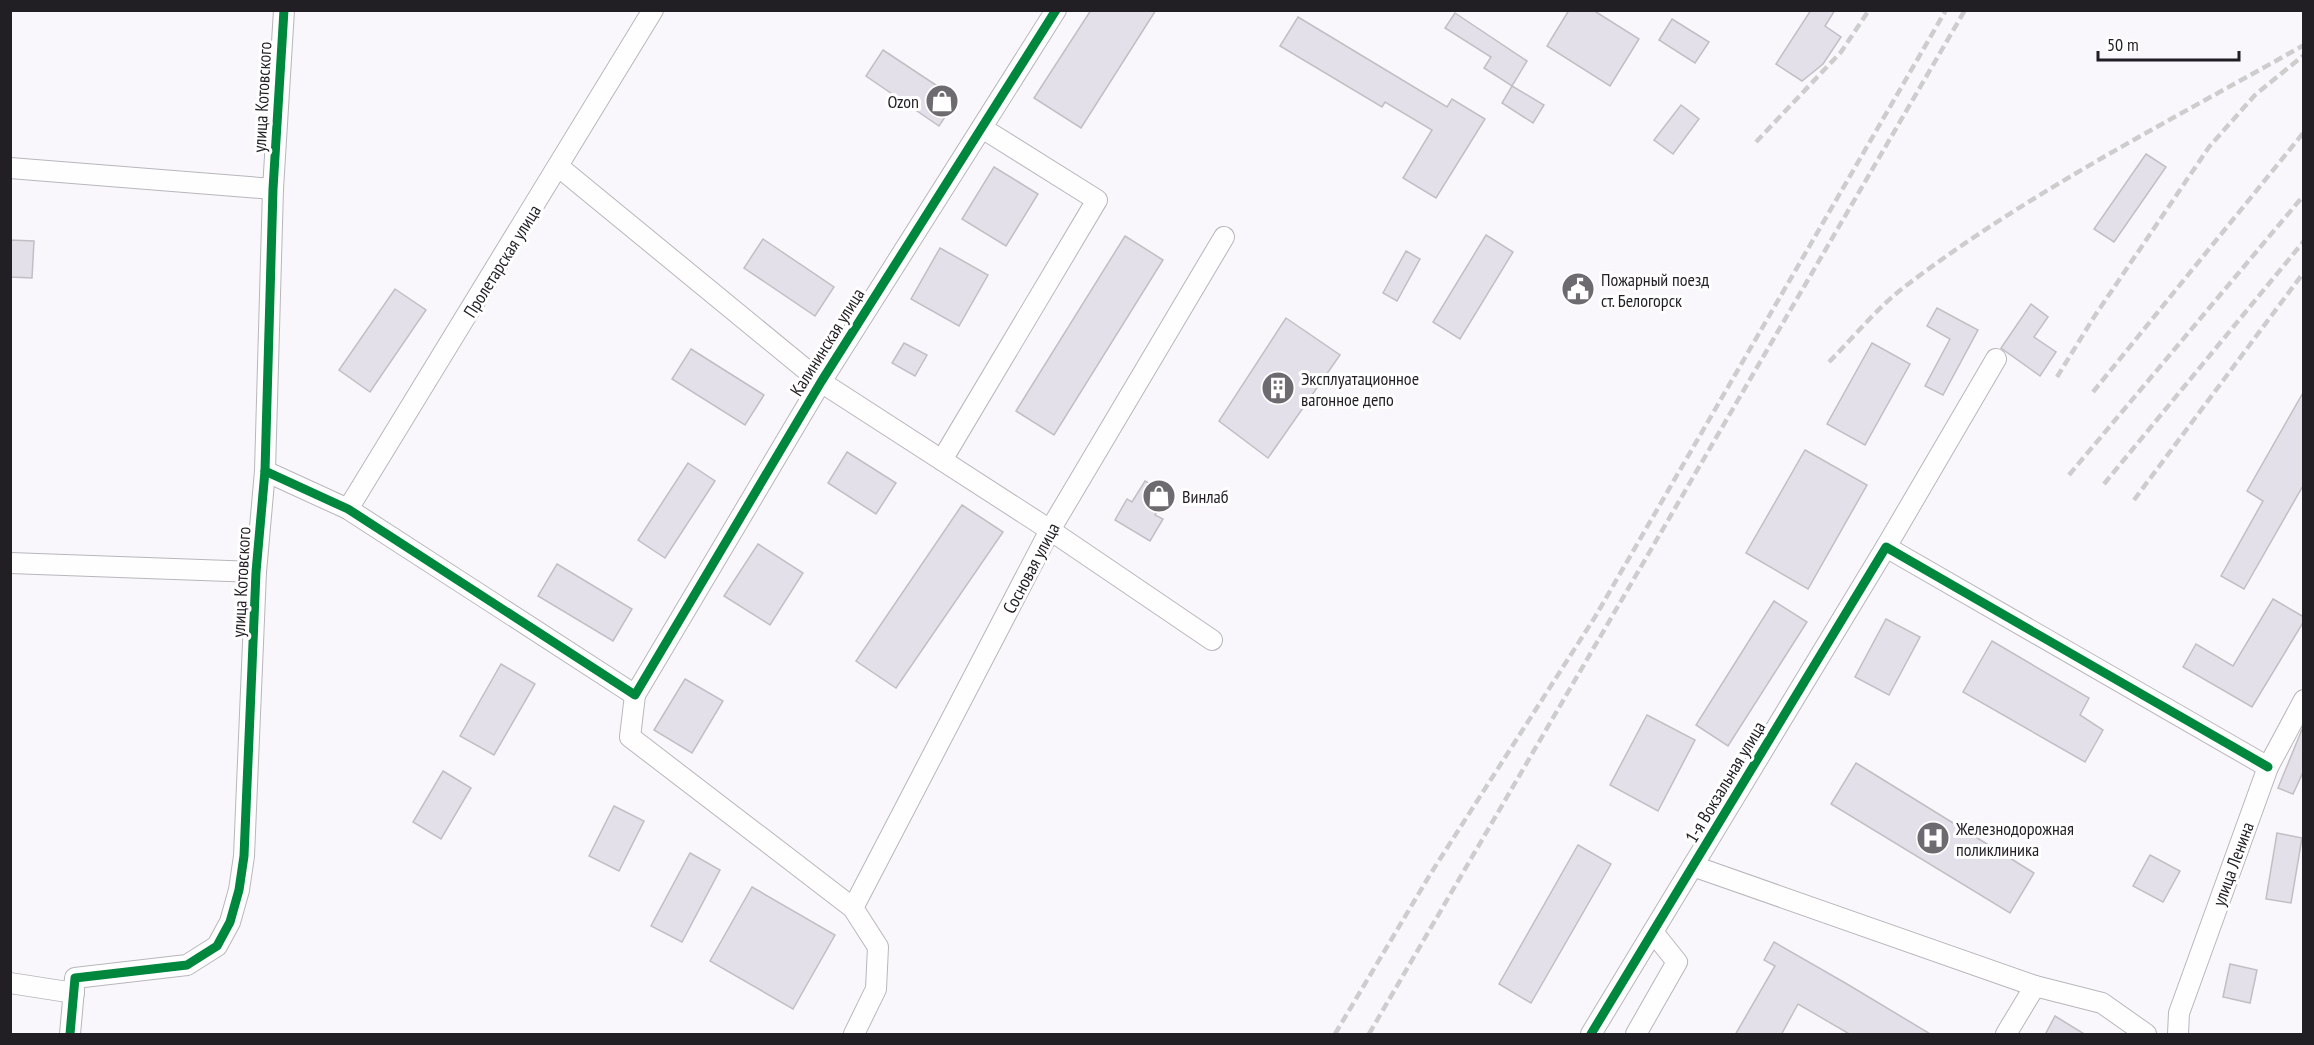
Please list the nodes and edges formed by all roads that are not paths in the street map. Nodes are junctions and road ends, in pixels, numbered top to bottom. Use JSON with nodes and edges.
{"nodes":[{"id":1,"x":284,"y":10,"type":"edge"},
{"id":2,"x":653,"y":10,"type":"edge"},
{"id":3,"x":1056,"y":10,"type":"edge"},
{"id":4,"x":982,"y":128,"type":"junction"},
{"id":5,"x":560,"y":167,"type":"junction"},
{"id":6,"x":10,"y":168,"type":"edge"},
{"id":7,"x":273,"y":189,"type":"junction"},
{"id":8,"x":1224,"y":237,"type":"dead end"},
{"id":9,"x":1996,"y":359,"type":"dead end"},
{"id":10,"x":821,"y":382,"type":"junction"},
{"id":11,"x":942,"y":460,"type":"junction"},
{"id":12,"x":265,"y":471,"type":"junction"},
{"id":13,"x":348,"y":509,"type":"junction"},
{"id":14,"x":1050,"y":530,"type":"junction"},
{"id":15,"x":1886,"y":547,"type":"junction"},
{"id":16,"x":10,"y":563,"type":"edge"},
{"id":17,"x":256,"y":572,"type":"junction"},
{"id":18,"x":1212,"y":640,"type":"dead end"},
{"id":19,"x":635,"y":695,"type":"junction"},
{"id":20,"x":2304,"y":700,"type":"edge"},
{"id":21,"x":2268,"y":767,"type":"junction"},
{"id":22,"x":1694,"y":866,"type":"junction"},
{"id":23,"x":853,"y":908,"type":"junction"},
{"id":24,"x":1653,"y":932,"type":"junction"},
{"id":25,"x":10,"y":983,"type":"edge"},
{"id":26,"x":2035,"y":986,"type":"junction"},
{"id":27,"x":74,"y":993,"type":"junction"},
{"id":28,"x":69,"y":1035,"type":"edge"},
{"id":29,"x":854,"y":1035,"type":"edge"},
{"id":30,"x":1591,"y":1035,"type":"edge"},
{"id":31,"x":1635,"y":1035,"type":"edge"},
{"id":32,"x":2006,"y":1035,"type":"edge"},
{"id":33,"x":2145,"y":1035,"type":"edge"},
{"id":34,"x":2178,"y":1035,"type":"edge"}],
"edges":[{"from":1,"to":7,"type":"street","name":"улица Котовского"},
{"from":2,"to":5,"type":"street","name":"Пролетарская улица"},
{"from":3,"to":4,"type":"street","name":"Калининская улица"},
{"from":4,"to":10,"type":"street","name":"Калининская улица"},
{"from":4,"to":11,"type":"street"},
{"from":5,"to":10,"type":"street"},
{"from":5,"to":13,"type":"street","name":"Пролетарская улица"},
{"from":6,"to":7,"type":"street"},
{"from":7,"to":12,"type":"street","name":"улица Котовского"},
{"from":8,"to":14,"type":"street","name":"Сосновая улица"},
{"from":9,"to":15,"type":"street","name":"1-я Вокзальная улица"},
{"from":10,"to":11,"type":"street"},
{"from":10,"to":19,"type":"street","name":"Калининская улица"},
{"from":11,"to":14,"type":"street"},
{"from":12,"to":13,"type":"street"},
{"from":12,"to":17,"type":"street","name":"улица Котовского"},
{"from":13,"to":19,"type":"street"},
{"from":14,"to":18,"type":"street"},
{"from":14,"to":23,"type":"street","name":"Сосновая улица"},
{"from":15,"to":21,"type":"street"},
{"from":15,"to":22,"type":"street","name":"1-я Вокзальная улица"},
{"from":16,"to":17,"type":"street"},
{"from":17,"to":27,"type":"street","name":"улица Котовского"},
{"from":19,"to":23,"type":"street"},
{"from":20,"to":21,"type":"street","name":"улица Ленина"},
{"from":21,"to":34,"type":"street","name":"улица Ленина"},
{"from":22,"to":24,"type":"street","name":"1-я Вокзальная улица"},
{"from":22,"to":26,"type":"street"},
{"from":23,"to":29,"type":"street"},
{"from":24,"to":30,"type":"street","name":"1-я Вокзальная улица"},
{"from":24,"to":31,"type":"street"},
{"from":25,"to":27,"type":"street"},
{"from":26,"to":32,"type":"street"},
{"from":26,"to":33,"type":"street"},
{"from":27,"to":28,"type":"street"}]}
